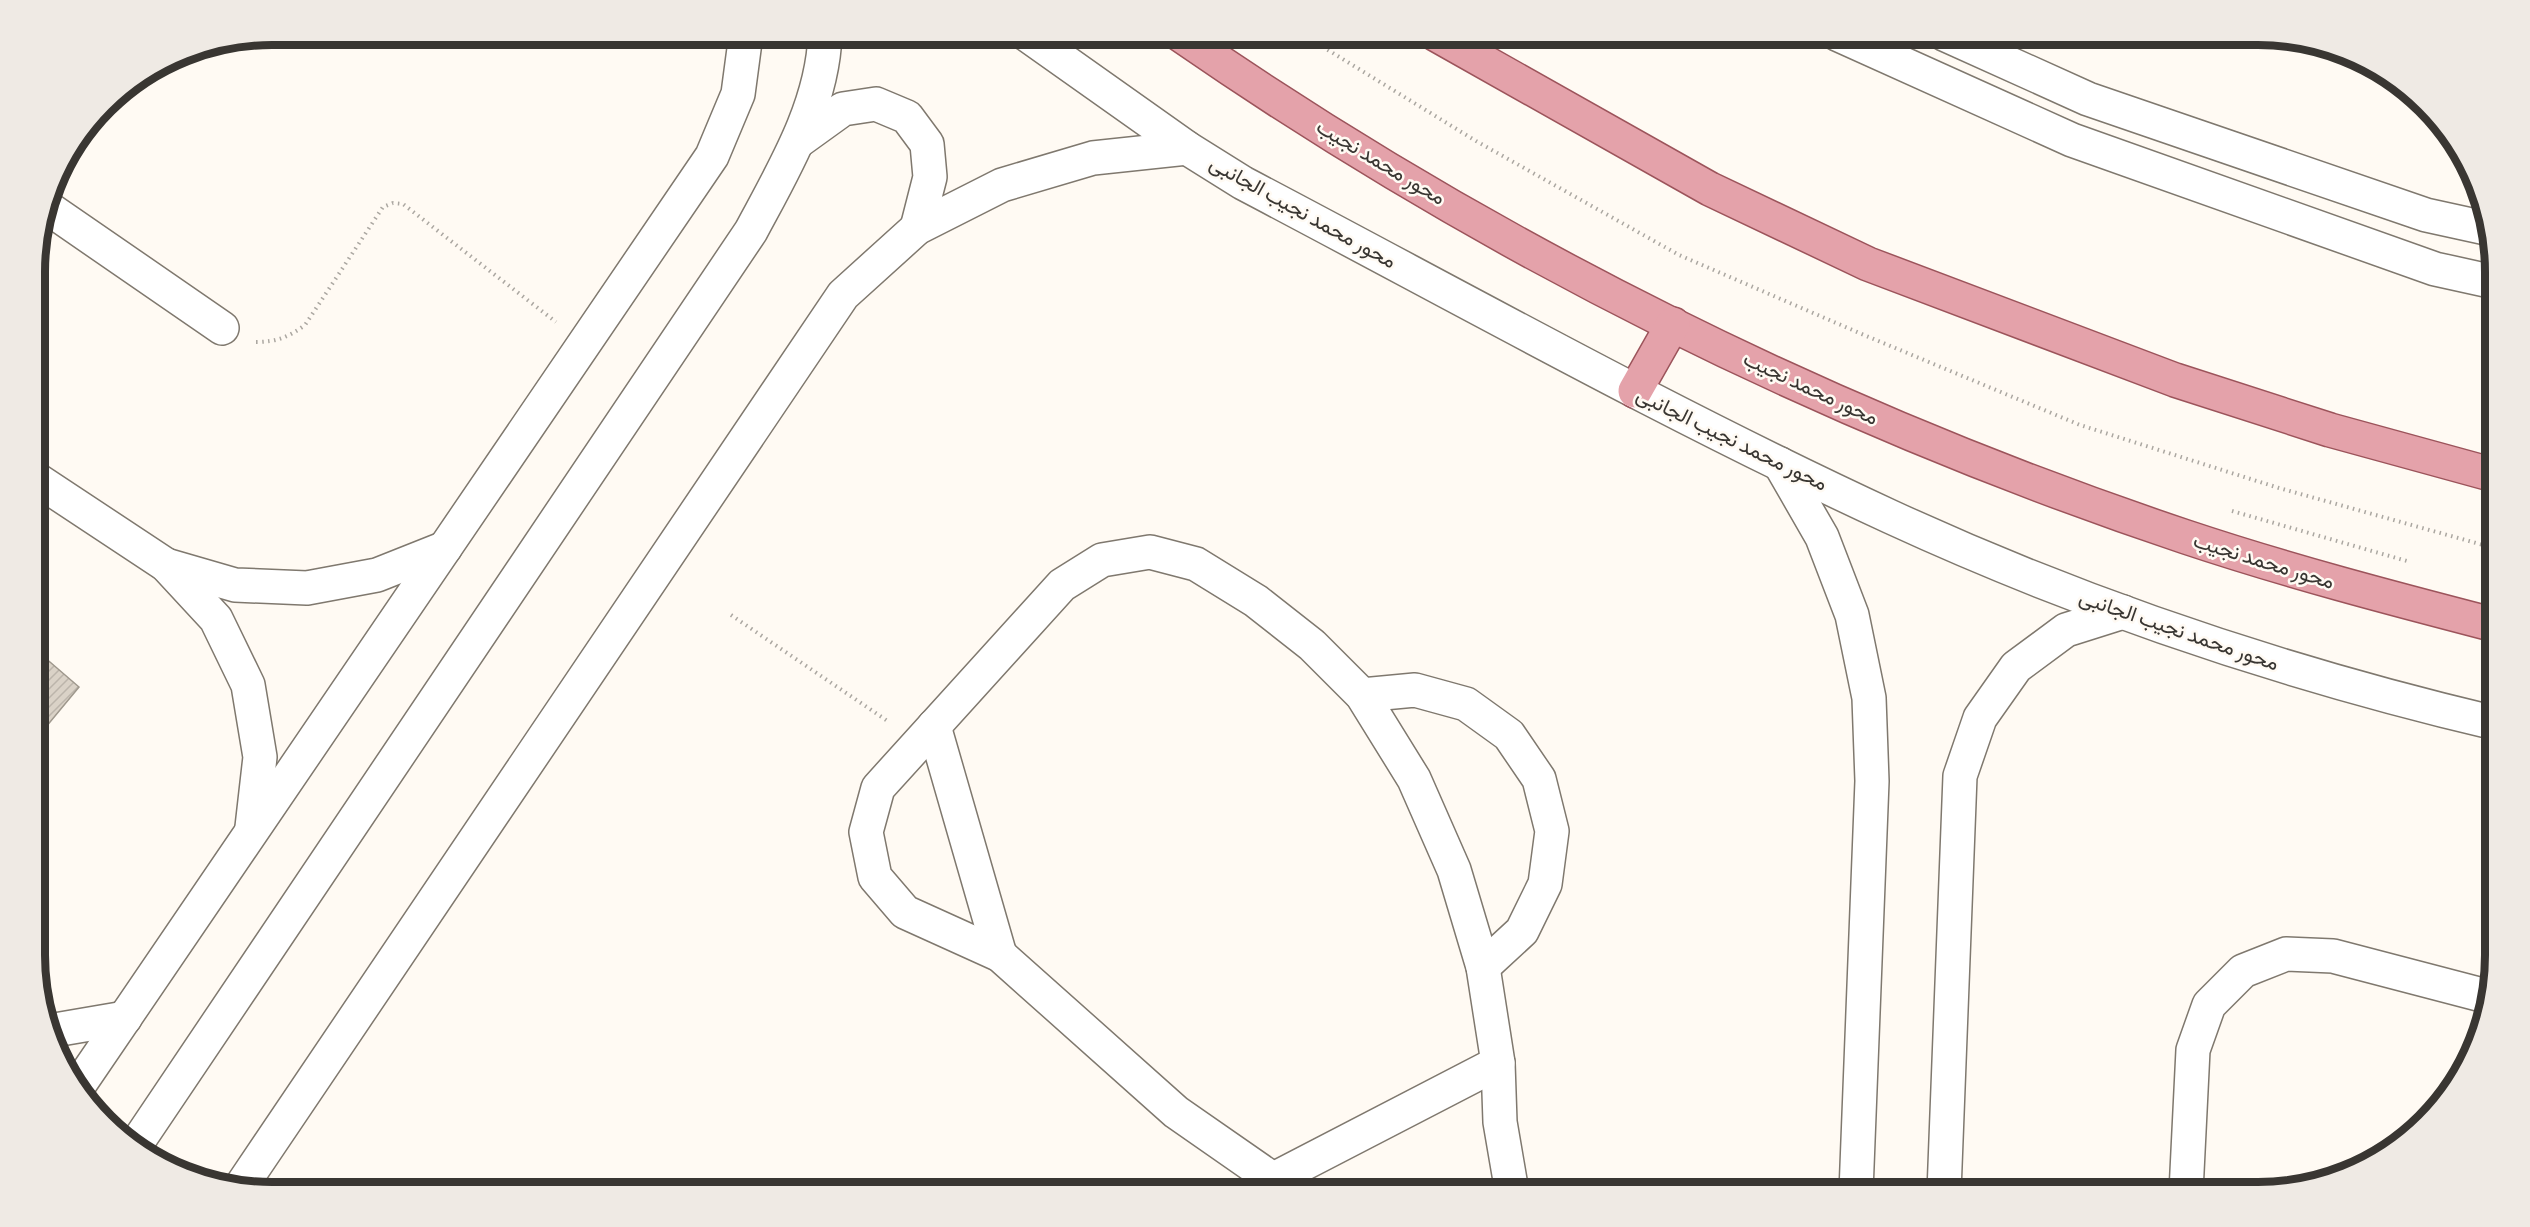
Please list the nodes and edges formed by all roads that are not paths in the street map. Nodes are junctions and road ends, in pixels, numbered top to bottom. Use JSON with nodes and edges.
{"nodes":[{"id":1,"x":745,"y":45,"type":"edge"},
{"id":2,"x":825,"y":45,"type":"edge"},
{"id":3,"x":1042,"y":45,"type":"edge"},
{"id":4,"x":1196,"y":45,"type":"edge"},
{"id":5,"x":1455,"y":45,"type":"edge"},
{"id":6,"x":1861,"y":45,"type":"edge"},
{"id":7,"x":1968,"y":45,"type":"edge"},
{"id":8,"x":800,"y":140,"type":"junction"},
{"id":9,"x":1187,"y":148,"type":"junction"},
{"id":10,"x":54,"y":212,"type":"edge"},
{"id":11,"x":2481,"y":227,"type":"edge"},
{"id":12,"x":916,"y":228,"type":"junction"},
{"id":13,"x":2485,"y":280,"type":"edge"},
{"id":14,"x":1673,"y":324,"type":"junction"},
{"id":15,"x":222,"y":328,"type":"road end"},
{"id":16,"x":1635,"y":392,"type":"junction"},
{"id":17,"x":1780,"y":464,"type":"junction"},
{"id":18,"x":2485,"y":473,"type":"edge"},
{"id":19,"x":45,"y":485,"type":"edge"},
{"id":20,"x":445,"y":548,"type":"junction"},
{"id":21,"x":166,"y":565,"type":"junction"},
{"id":22,"x":2123,"y":612,"type":"junction"},
{"id":23,"x":2485,"y":623,"type":"edge"},
{"id":24,"x":1362,"y":695,"type":"junction"},
{"id":25,"x":2485,"y":721,"type":"edge"},
{"id":26,"x":927,"y":734,"type":"junction"},
{"id":27,"x":252,"y":832,"type":"junction"},
{"id":28,"x":1000,"y":955,"type":"junction"},
{"id":29,"x":1483,"y":967,"type":"junction"},
{"id":30,"x":2482,"y":995,"type":"edge"},
{"id":31,"x":125,"y":1018,"type":"junction"},
{"id":32,"x":58,"y":1030,"type":"edge"},
{"id":33,"x":1498,"y":1063,"type":"junction"},
{"id":34,"x":82,"y":1080,"type":"edge"},
{"id":35,"x":140,"y":1139,"type":"edge"},
{"id":36,"x":245,"y":1180,"type":"edge"},
{"id":37,"x":1275,"y":1182,"type":"edge"},
{"id":38,"x":1288,"y":1182,"type":"edge"},
{"id":39,"x":1510,"y":1182,"type":"edge"},
{"id":40,"x":1856,"y":1182,"type":"edge"},
{"id":41,"x":1944,"y":1182,"type":"edge"},
{"id":42,"x":2186,"y":1182,"type":"edge"}],
"edges":[{"from":1,"to":20,"type":"street"},
{"from":2,"to":8,"type":"street"},
{"from":3,"to":9,"type":"street","name":"محور محمد نجيب الجانبى"},
{"from":4,"to":14,"type":"main road","name":"محور محمد نجيب"},
{"from":5,"to":18,"type":"main road"},
{"from":6,"to":13,"type":"street"},
{"from":7,"to":11,"type":"street"},
{"from":8,"to":12,"type":"street"},
{"from":8,"to":35,"type":"street"},
{"from":9,"to":12,"type":"street"},
{"from":9,"to":16,"type":"street","name":"محور محمد نجيب الجانبى"},
{"from":10,"to":15,"type":"street"},
{"from":12,"to":36,"type":"street"},
{"from":14,"to":16,"type":"main road"},
{"from":14,"to":23,"type":"main road","name":"محور محمد نجيب"},
{"from":16,"to":17,"type":"street","name":"محور محمد نجيب الجانبى"},
{"from":17,"to":22,"type":"street","name":"محور محمد نجيب الجانبى"},
{"from":17,"to":40,"type":"street"},
{"from":19,"to":21,"type":"street"},
{"from":20,"to":21,"type":"street"},
{"from":20,"to":27,"type":"street"},
{"from":21,"to":27,"type":"street"},
{"from":22,"to":25,"type":"street","name":"محور محمد نجيب الجانبى"},
{"from":22,"to":41,"type":"street"},
{"from":24,"to":26,"type":"street"},
{"from":24,"to":29,"type":"street"},
{"from":24,"to":29,"type":"street"},
{"from":26,"to":28,"type":"street"},
{"from":26,"to":28,"type":"street"},
{"from":27,"to":31,"type":"street"},
{"from":28,"to":37,"type":"street"},
{"from":29,"to":33,"type":"street"},
{"from":30,"to":42,"type":"street"},
{"from":31,"to":32,"type":"street"},
{"from":31,"to":34,"type":"street"},
{"from":33,"to":38,"type":"street"},
{"from":33,"to":39,"type":"street"}]}
